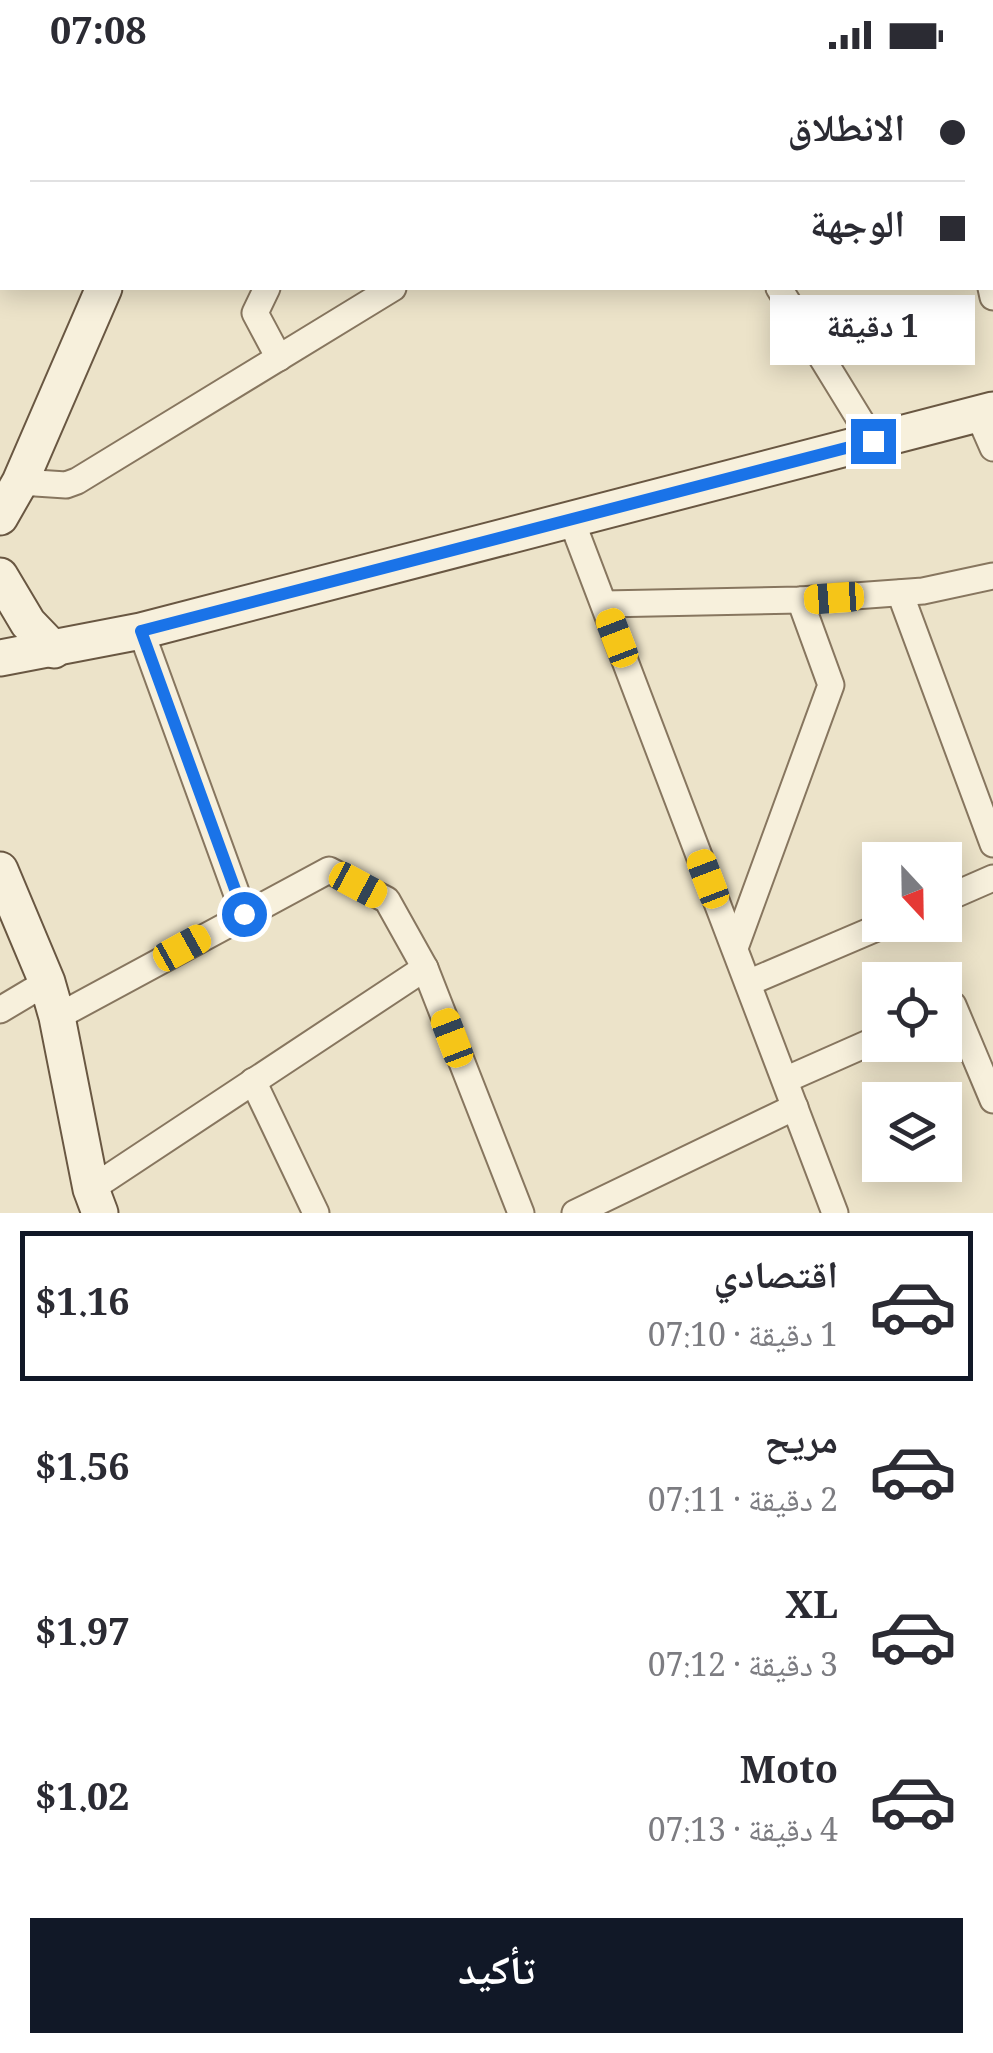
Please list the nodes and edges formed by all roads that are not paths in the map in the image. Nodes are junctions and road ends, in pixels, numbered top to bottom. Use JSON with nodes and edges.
{"nodes":[{"id":1,"x":103,"y":290,"type":"edge"},
{"id":2,"x":266,"y":290,"type":"edge"},
{"id":3,"x":389,"y":290,"type":"edge"},
{"id":4,"x":780,"y":290,"type":"edge"},
{"id":5,"x":278,"y":358,"type":"junction"},
{"id":6,"x":986,"y":412,"type":"edge"},
{"id":7,"x":873,"y":441,"type":"junction"},
{"id":8,"x":993,"y":448,"type":"edge"},
{"id":9,"x":20,"y":482,"type":"junction"},
{"id":10,"x":0,"y":517,"type":"edge"},
{"id":11,"x":572,"y":520,"type":"junction"},
{"id":12,"x":0,"y":576,"type":"edge"},
{"id":13,"x":993,"y":576,"type":"edge"},
{"id":14,"x":900,"y":593,"type":"junction"},
{"id":15,"x":800,"y":600,"type":"junction"},
{"id":16,"x":604,"y":604,"type":"junction"},
{"id":17,"x":141,"y":631,"type":"junction"},
{"id":18,"x":54,"y":650,"type":"junction"},
{"id":19,"x":0,"y":658,"type":"edge"},
{"id":20,"x":993,"y":844,"type":"edge"},
{"id":21,"x":0,"y":870,"type":"edge"},
{"id":22,"x":993,"y":878,"type":"edge"},
{"id":23,"x":962,"y":892,"type":"edge"},
{"id":24,"x":244,"y":914,"type":"junction"},
{"id":25,"x":862,"y":934,"type":"edge"},
{"id":26,"x":735,"y":948,"type":"junction"},
{"id":27,"x":425,"y":968,"type":"junction"},
{"id":28,"x":47,"y":982,"type":"junction"},
{"id":29,"x":748,"y":983,"type":"junction"},
{"id":30,"x":0,"y":1010,"type":"edge"},
{"id":31,"x":57,"y":1017,"type":"junction"},
{"id":32,"x":962,"y":1026,"type":"edge"},
{"id":33,"x":862,"y":1046,"type":"edge"},
{"id":34,"x":785,"y":1080,"type":"junction"},
{"id":35,"x":253,"y":1082,"type":"junction"},
{"id":36,"x":993,"y":1100,"type":"edge"},
{"id":37,"x":795,"y":1108,"type":"junction"},
{"id":38,"x":96,"y":1201,"type":"edge"},
{"id":39,"x":316,"y":1213,"type":"edge"},
{"id":40,"x":520,"y":1213,"type":"edge"},
{"id":41,"x":575,"y":1213,"type":"edge"},
{"id":42,"x":835,"y":1213,"type":"edge"}],
"edges":[{"from":1,"to":9,"type":"main road"},
{"from":2,"to":5,"type":"street"},
{"from":3,"to":5,"type":"street"},
{"from":4,"to":7,"type":"street"},
{"from":5,"to":9,"type":"street"},
{"from":6,"to":7,"type":"main road"},
{"from":6,"to":8,"type":"street"},
{"from":7,"to":11,"type":"main road"},
{"from":9,"to":10,"type":"main road"},
{"from":11,"to":16,"type":"street"},
{"from":11,"to":17,"type":"main road"},
{"from":12,"to":18,"type":"main road"},
{"from":13,"to":14,"type":"street"},
{"from":14,"to":15,"type":"street"},
{"from":14,"to":20,"type":"street"},
{"from":15,"to":16,"type":"street"},
{"from":15,"to":26,"type":"street"},
{"from":16,"to":26,"type":"street"},
{"from":17,"to":18,"type":"main road"},
{"from":17,"to":24,"type":"street"},
{"from":18,"to":19,"type":"main road"},
{"from":21,"to":28,"type":"main road"},
{"from":22,"to":23,"type":"street"},
{"from":24,"to":27,"type":"street"},
{"from":24,"to":31,"type":"street"},
{"from":25,"to":29,"type":"street"},
{"from":26,"to":29,"type":"street"},
{"from":27,"to":35,"type":"street"},
{"from":27,"to":40,"type":"street"},
{"from":28,"to":30,"type":"street"},
{"from":28,"to":31,"type":"main road"},
{"from":29,"to":34,"type":"street"},
{"from":31,"to":38,"type":"main road"},
{"from":32,"to":36,"type":"street"},
{"from":33,"to":34,"type":"street"},
{"from":34,"to":37,"type":"street"},
{"from":35,"to":38,"type":"street"},
{"from":35,"to":39,"type":"street"},
{"from":37,"to":41,"type":"street"},
{"from":37,"to":42,"type":"street"}]}
